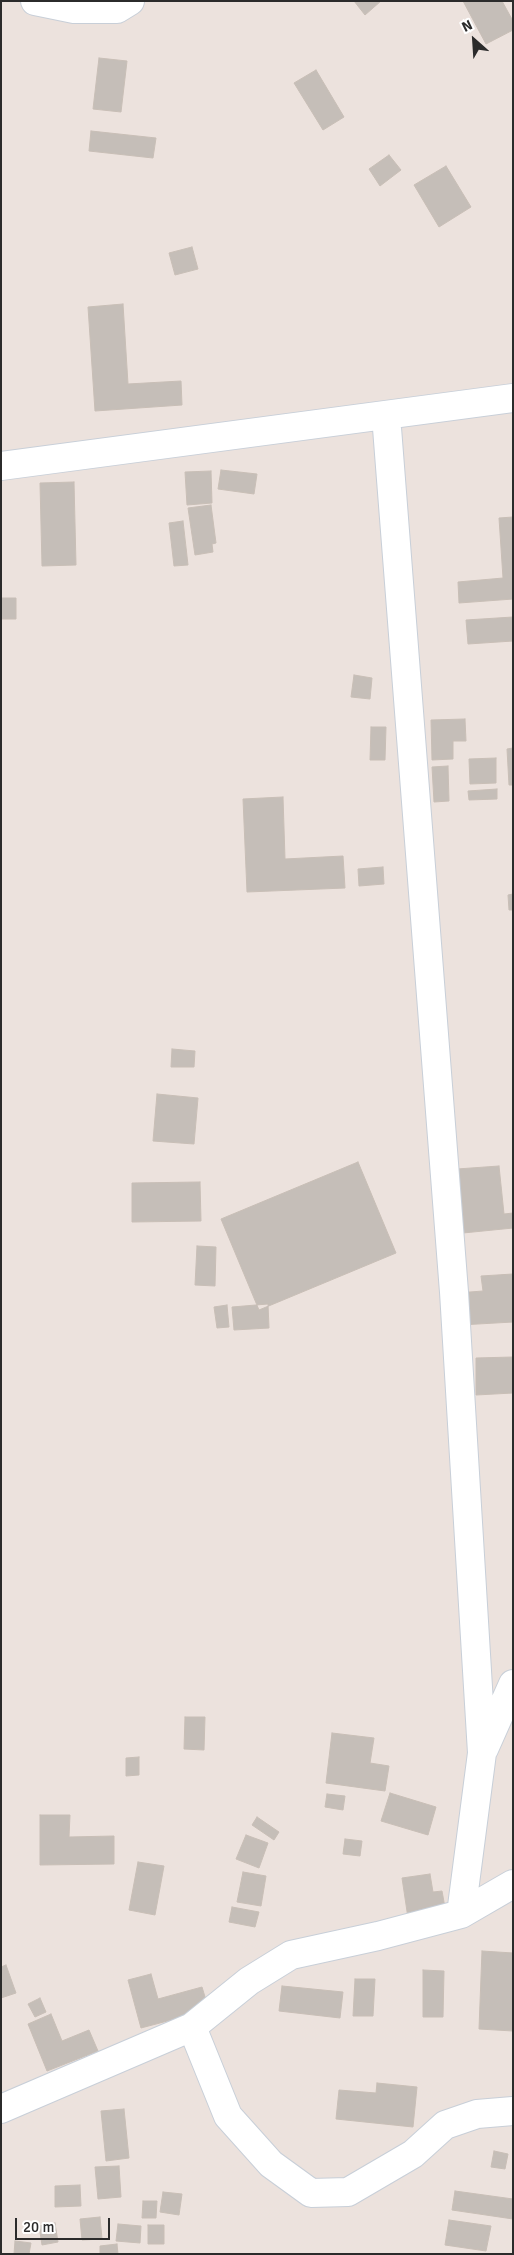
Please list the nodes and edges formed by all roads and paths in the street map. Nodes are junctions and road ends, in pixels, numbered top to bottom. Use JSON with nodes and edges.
{"nodes":[{"id":1,"x":35,"y":1,"type":"edge"},
{"id":2,"x":130,"y":1,"type":"edge"},
{"id":3,"x":513,"y":398,"type":"edge"},
{"id":4,"x":386,"y":415,"type":"junction"},
{"id":5,"x":1,"y":466,"type":"edge"},
{"id":6,"x":513,"y":1684,"type":"edge"},
{"id":7,"x":482,"y":1753,"type":"junction"},
{"id":8,"x":513,"y":1884,"type":"edge"},
{"id":9,"x":461,"y":1914,"type":"junction"},
{"id":10,"x":192,"y":2027,"type":"junction"},
{"id":11,"x":1,"y":2109,"type":"edge"},
{"id":12,"x":513,"y":2111,"type":"edge"}],
"edges":[{"from":1,"to":2,"type":"street"},
{"from":3,"to":4,"type":"street"},
{"from":4,"to":5,"type":"street"},
{"from":4,"to":7,"type":"street"},
{"from":6,"to":7,"type":"street"},
{"from":7,"to":9,"type":"street"},
{"from":8,"to":9,"type":"street"},
{"from":9,"to":10,"type":"street"},
{"from":10,"to":11,"type":"street"},
{"from":10,"to":12,"type":"street"}]}
